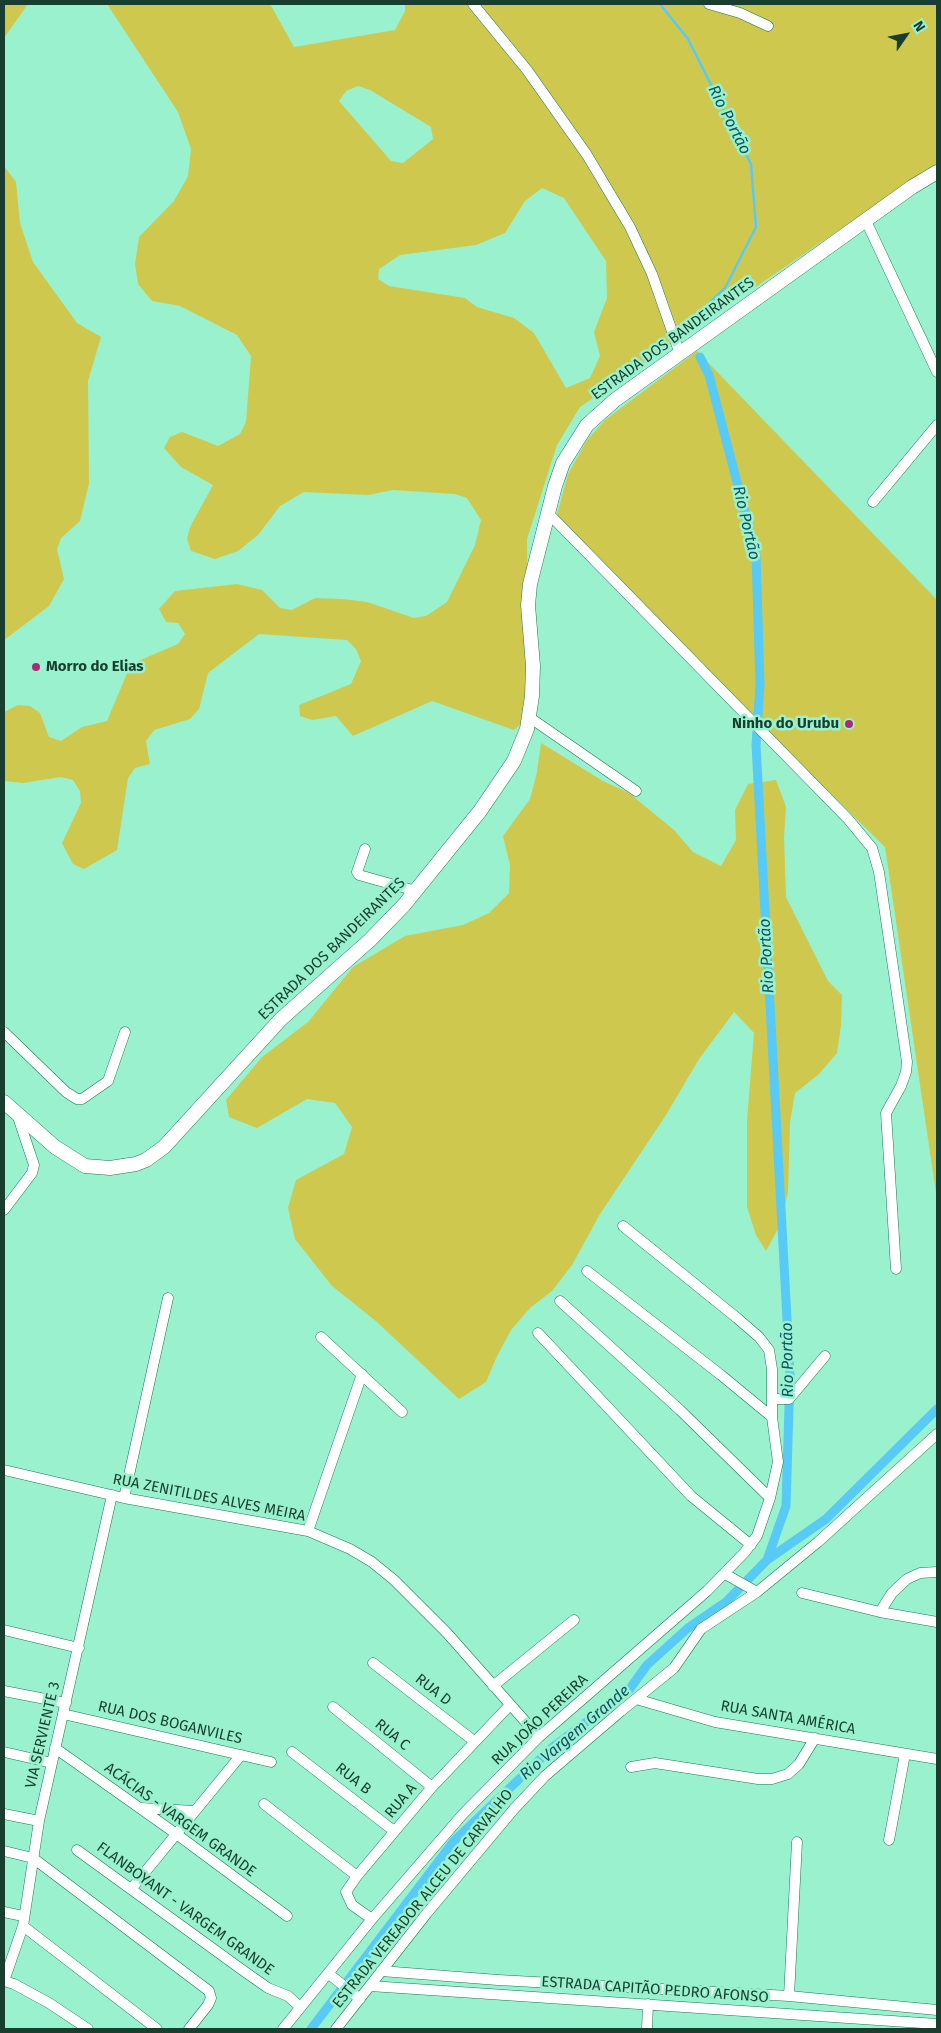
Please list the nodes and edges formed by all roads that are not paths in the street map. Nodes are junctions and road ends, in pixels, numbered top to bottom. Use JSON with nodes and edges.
{"nodes":[{"id":1,"x":473,"y":4,"type":"edge"},
{"id":2,"x":709,"y":4,"type":"edge"},
{"id":3,"x":768,"y":26,"type":"dead end"},
{"id":4,"x":937,"y":172,"type":"edge"},
{"id":5,"x":866,"y":220,"type":"junction"},
{"id":6,"x":680,"y":354,"type":"junction"},
{"id":7,"x":937,"y":372,"type":"edge"},
{"id":8,"x":937,"y":425,"type":"edge"},
{"id":9,"x":872,"y":502,"type":"dead end"},
{"id":10,"x":547,"y":512,"type":"junction"},
{"id":11,"x":530,"y":717,"type":"junction"},
{"id":12,"x":636,"y":792,"type":"dead end"},
{"id":13,"x":365,"y":849,"type":"dead end"},
{"id":14,"x":416,"y":891,"type":"junction"},
{"id":15,"x":4,"y":1032,"type":"edge"},
{"id":16,"x":125,"y":1032,"type":"dead end"},
{"id":17,"x":4,"y":1102,"type":"edge"},
{"id":18,"x":16,"y":1113,"type":"junction"},
{"id":19,"x":4,"y":1210,"type":"edge"},
{"id":20,"x":623,"y":1226,"type":"dead end"},
{"id":21,"x":896,"y":1269,"type":"dead end"},
{"id":22,"x":587,"y":1271,"type":"dead end"},
{"id":23,"x":168,"y":1298,"type":"dead end"},
{"id":24,"x":560,"y":1301,"type":"dead end"},
{"id":25,"x":538,"y":1333,"type":"dead end"},
{"id":26,"x":321,"y":1338,"type":"dead end"},
{"id":27,"x":825,"y":1356,"type":"dead end"},
{"id":28,"x":362,"y":1374,"type":"junction"},
{"id":29,"x":782,"y":1399,"type":"junction"},
{"id":30,"x":402,"y":1412,"type":"dead end"},
{"id":31,"x":773,"y":1420,"type":"junction"},
{"id":32,"x":937,"y":1434,"type":"edge"},
{"id":33,"x":4,"y":1470,"type":"edge"},
{"id":34,"x":112,"y":1495,"type":"junction"},
{"id":35,"x":124,"y":1498,"type":"junction"},
{"id":36,"x":770,"y":1498,"type":"junction"},
{"id":37,"x":308,"y":1531,"type":"junction"},
{"id":38,"x":751,"y":1546,"type":"junction"},
{"id":39,"x":937,"y":1572,"type":"edge"},
{"id":40,"x":725,"y":1574,"type":"junction"},
{"id":41,"x":753,"y":1590,"type":"junction"},
{"id":42,"x":802,"y":1593,"type":"dead end"},
{"id":43,"x":880,"y":1612,"type":"junction"},
{"id":44,"x":574,"y":1620,"type":"dead end"},
{"id":45,"x":937,"y":1622,"type":"edge"},
{"id":46,"x":4,"y":1630,"type":"edge"},
{"id":47,"x":79,"y":1648,"type":"junction"},
{"id":48,"x":373,"y":1663,"type":"dead end"},
{"id":49,"x":493,"y":1686,"type":"junction"},
{"id":50,"x":4,"y":1691,"type":"edge"},
{"id":51,"x":636,"y":1699,"type":"junction"},
{"id":52,"x":66,"y":1703,"type":"junction"},
{"id":53,"x":510,"y":1705,"type":"junction"},
{"id":54,"x":333,"y":1707,"type":"dead end"},
{"id":55,"x":63,"y":1714,"type":"junction"},
{"id":56,"x":539,"y":1737,"type":"junction"},
{"id":57,"x":815,"y":1738,"type":"junction"},
{"id":58,"x":474,"y":1741,"type":"junction"},
{"id":59,"x":55,"y":1748,"type":"junction"},
{"id":60,"x":4,"y":1752,"type":"edge"},
{"id":61,"x":292,"y":1752,"type":"dead end"},
{"id":62,"x":904,"y":1754,"type":"junction"},
{"id":63,"x":241,"y":1755,"type":"junction"},
{"id":64,"x":937,"y":1759,"type":"edge"},
{"id":65,"x":270,"y":1762,"type":"dead end"},
{"id":66,"x":52,"y":1763,"type":"junction"},
{"id":67,"x":631,"y":1767,"type":"dead end"},
{"id":68,"x":432,"y":1787,"type":"junction"},
{"id":69,"x":264,"y":1804,"type":"dead end"},
{"id":70,"x":140,"y":1808,"type":"junction"},
{"id":71,"x":194,"y":1811,"type":"junction"},
{"id":72,"x":4,"y":1814,"type":"edge"},
{"id":73,"x":39,"y":1821,"type":"junction"},
{"id":74,"x":394,"y":1831,"type":"junction"},
{"id":75,"x":175,"y":1833,"type":"junction"},
{"id":76,"x":889,"y":1840,"type":"dead end"},
{"id":77,"x":797,"y":1842,"type":"dead end"},
{"id":78,"x":77,"y":1850,"type":"dead end"},
{"id":79,"x":4,"y":1851,"type":"edge"},
{"id":80,"x":34,"y":1858,"type":"junction"},
{"id":81,"x":357,"y":1876,"type":"junction"},
{"id":82,"x":132,"y":1888,"type":"junction"},
{"id":83,"x":4,"y":1912,"type":"edge"},
{"id":84,"x":287,"y":1916,"type":"dead end"},
{"id":85,"x":372,"y":1919,"type":"junction"},
{"id":86,"x":23,"y":1921,"type":"junction"},
{"id":87,"x":382,"y":1971,"type":"junction"},
{"id":88,"x":329,"y":1974,"type":"junction"},
{"id":89,"x":4,"y":1981,"type":"edge"},
{"id":90,"x":370,"y":1986,"type":"junction"},
{"id":91,"x":789,"y":1996,"type":"junction"},
{"id":92,"x":360,"y":1999,"type":"junction"},
{"id":93,"x":648,"y":2004,"type":"junction"},
{"id":94,"x":300,"y":2007,"type":"junction"},
{"id":95,"x":890,"y":2007,"type":"junction"},
{"id":96,"x":937,"y":2010,"type":"edge"},
{"id":97,"x":888,"y":2021,"type":"junction"},
{"id":98,"x":937,"y":2024,"type":"edge"},
{"id":99,"x":88,"y":2029,"type":"edge"},
{"id":100,"x":157,"y":2029,"type":"edge"},
{"id":101,"x":189,"y":2029,"type":"edge"},
{"id":102,"x":283,"y":2029,"type":"edge"},
{"id":103,"x":336,"y":2029,"type":"edge"},
{"id":104,"x":647,"y":2029,"type":"edge"}],
"edges":[{"from":1,"to":6,"type":"street"},
{"from":2,"to":3,"type":"street"},
{"from":4,"to":5,"type":"main road","name":"ESTRADA DOS BANDEIRANTES"},
{"from":5,"to":6,"type":"main road","name":"ESTRADA DOS BANDEIRANTES"},
{"from":5,"to":7,"type":"street"},
{"from":6,"to":10,"type":"main road","name":"ESTRADA DOS BANDEIRANTES"},
{"from":8,"to":9,"type":"street"},
{"from":10,"to":11,"type":"main road","name":"ESTRADA DOS BANDEIRANTES"},
{"from":10,"to":21,"type":"street"},
{"from":11,"to":12,"type":"street"},
{"from":11,"to":14,"type":"main road","name":"ESTRADA DOS BANDEIRANTES"},
{"from":13,"to":14,"type":"street"},
{"from":14,"to":18,"type":"main road","name":"ESTRADA DOS BANDEIRANTES"},
{"from":15,"to":16,"type":"street"},
{"from":17,"to":18,"type":"main road","name":"ESTRADA DOS BANDEIRANTES"},
{"from":18,"to":19,"type":"street"},
{"from":20,"to":29,"type":"street","name":"RUA JOÃO PEREIRA"},
{"from":22,"to":31,"type":"street"},
{"from":23,"to":35,"type":"street"},
{"from":24,"to":36,"type":"street"},
{"from":25,"to":38,"type":"street"},
{"from":26,"to":28,"type":"street"},
{"from":27,"to":29,"type":"street"},
{"from":28,"to":30,"type":"street"},
{"from":28,"to":37,"type":"street"},
{"from":29,"to":31,"type":"street","name":"RUA JOÃO PEREIRA"},
{"from":31,"to":36,"type":"street","name":"RUA JOÃO PEREIRA"},
{"from":32,"to":41,"type":"street","name":"ESTRADA VEREADOR ALCEU DE CARVALHO"},
{"from":33,"to":34,"type":"street","name":"RUA ZENITILDES ALVES MEIRA"},
{"from":34,"to":35,"type":"street","name":"RUA ZENITILDES ALVES MEIRA"},
{"from":34,"to":47,"type":"street","name":"VIA SERVIENTE 3"},
{"from":35,"to":37,"type":"street","name":"RUA ZENITILDES ALVES MEIRA"},
{"from":36,"to":38,"type":"street","name":"RUA JOÃO PEREIRA"},
{"from":37,"to":49,"type":"street","name":"RUA ZENITILDES ALVES MEIRA"},
{"from":38,"to":40,"type":"street","name":"RUA JOÃO PEREIRA"},
{"from":39,"to":43,"type":"street"},
{"from":40,"to":41,"type":"street"},
{"from":40,"to":56,"type":"street","name":"RUA JOÃO PEREIRA"},
{"from":41,"to":51,"type":"street","name":"ESTRADA VEREADOR ALCEU DE CARVALHO"},
{"from":42,"to":43,"type":"street"},
{"from":43,"to":45,"type":"street"},
{"from":44,"to":49,"type":"street"},
{"from":46,"to":47,"type":"street"},
{"from":47,"to":52,"type":"street","name":"VIA SERVIENTE 3"},
{"from":48,"to":58,"type":"street","name":"RUA D"},
{"from":49,"to":53,"type":"street","name":"RUA ZENITILDES ALVES MEIRA"},
{"from":50,"to":52,"type":"street"},
{"from":51,"to":57,"type":"street","name":"RUA SANTA AMÉRICA"},
{"from":51,"to":87,"type":"street","name":"ESTRADA VEREADOR ALCEU DE CARVALHO"},
{"from":52,"to":55,"type":"street","name":"VIA SERVIENTE 3"},
{"from":53,"to":56,"type":"street","name":"RUA ZENITILDES ALVES MEIRA"},
{"from":53,"to":58,"type":"street","name":"RUA A"},
{"from":54,"to":68,"type":"street","name":"RUA C"},
{"from":55,"to":59,"type":"street","name":"VIA SERVIENTE 3"},
{"from":55,"to":63,"type":"street","name":"RUA DOS BOGANVILES"},
{"from":56,"to":85,"type":"street","name":"RUA JOÃO PEREIRA"},
{"from":57,"to":62,"type":"street","name":"RUA SANTA AMÉRICA"},
{"from":57,"to":67,"type":"street"},
{"from":58,"to":68,"type":"street","name":"RUA A"},
{"from":59,"to":66,"type":"street","name":"VIA SERVIENTE 3"},
{"from":59,"to":70,"type":"street","name":"ACÁCIAS - VARGEM GRANDE"},
{"from":60,"to":66,"type":"street"},
{"from":61,"to":74,"type":"street","name":"RUA B"},
{"from":62,"to":64,"type":"street","name":"RUA SANTA AMÉRICA"},
{"from":62,"to":76,"type":"street"},
{"from":63,"to":65,"type":"street","name":"RUA DOS BOGANVILES"},
{"from":63,"to":71,"type":"street"},
{"from":66,"to":73,"type":"street","name":"VIA SERVIENTE 3"},
{"from":68,"to":74,"type":"street","name":"RUA A"},
{"from":69,"to":81,"type":"street"},
{"from":70,"to":71,"type":"street"},
{"from":70,"to":75,"type":"street","name":"ACÁCIAS - VARGEM GRANDE"},
{"from":71,"to":75,"type":"street"},
{"from":72,"to":73,"type":"street"},
{"from":73,"to":80,"type":"street","name":"VIA SERVIENTE 3"},
{"from":74,"to":81,"type":"street","name":"RUA A"},
{"from":75,"to":82,"type":"street"},
{"from":75,"to":84,"type":"street","name":"ACÁCIAS - VARGEM GRANDE"},
{"from":77,"to":91,"type":"street"},
{"from":78,"to":82,"type":"street","name":"FLANBOYANT - VARGEM GRANDE"},
{"from":79,"to":80,"type":"street"},
{"from":80,"to":86,"type":"street","name":"VIA SERVIENTE 3"},
{"from":80,"to":101,"type":"street"},
{"from":81,"to":85,"type":"street","name":"RUA A"},
{"from":82,"to":94,"type":"street","name":"FLANBOYANT - VARGEM GRANDE"},
{"from":83,"to":86,"type":"street"},
{"from":85,"to":88,"type":"street","name":"RUA JOÃO PEREIRA"},
{"from":86,"to":89,"type":"street","name":"VIA SERVIENTE 3"},
{"from":86,"to":100,"type":"street"},
{"from":87,"to":90,"type":"street","name":"ESTRADA VEREADOR ALCEU DE CARVALHO"},
{"from":87,"to":91,"type":"street","name":"ESTRADA CAPITÃO PEDRO AFONSO"},
{"from":88,"to":92,"type":"street"},
{"from":88,"to":94,"type":"street","name":"RUA JOÃO PEREIRA"},
{"from":89,"to":99,"type":"street"},
{"from":90,"to":92,"type":"street","name":"ESTRADA VEREADOR ALCEU DE CARVALHO"},
{"from":90,"to":93,"type":"street","name":"ESTRADA CAPITÃO PEDRO AFONSO"},
{"from":91,"to":95,"type":"street","name":"ESTRADA CAPITÃO PEDRO AFONSO"},
{"from":92,"to":103,"type":"street","name":"ESTRADA VEREADOR ALCEU DE CARVALHO"},
{"from":93,"to":97,"type":"street","name":"ESTRADA CAPITÃO PEDRO AFONSO"},
{"from":93,"to":104,"type":"street"},
{"from":94,"to":102,"type":"street","name":"RUA JOÃO PEREIRA"},
{"from":95,"to":96,"type":"street","name":"ESTRADA CAPITÃO PEDRO AFONSO"},
{"from":95,"to":97,"type":"street"},
{"from":97,"to":98,"type":"street","name":"ESTRADA CAPITÃO PEDRO AFONSO"}]}
